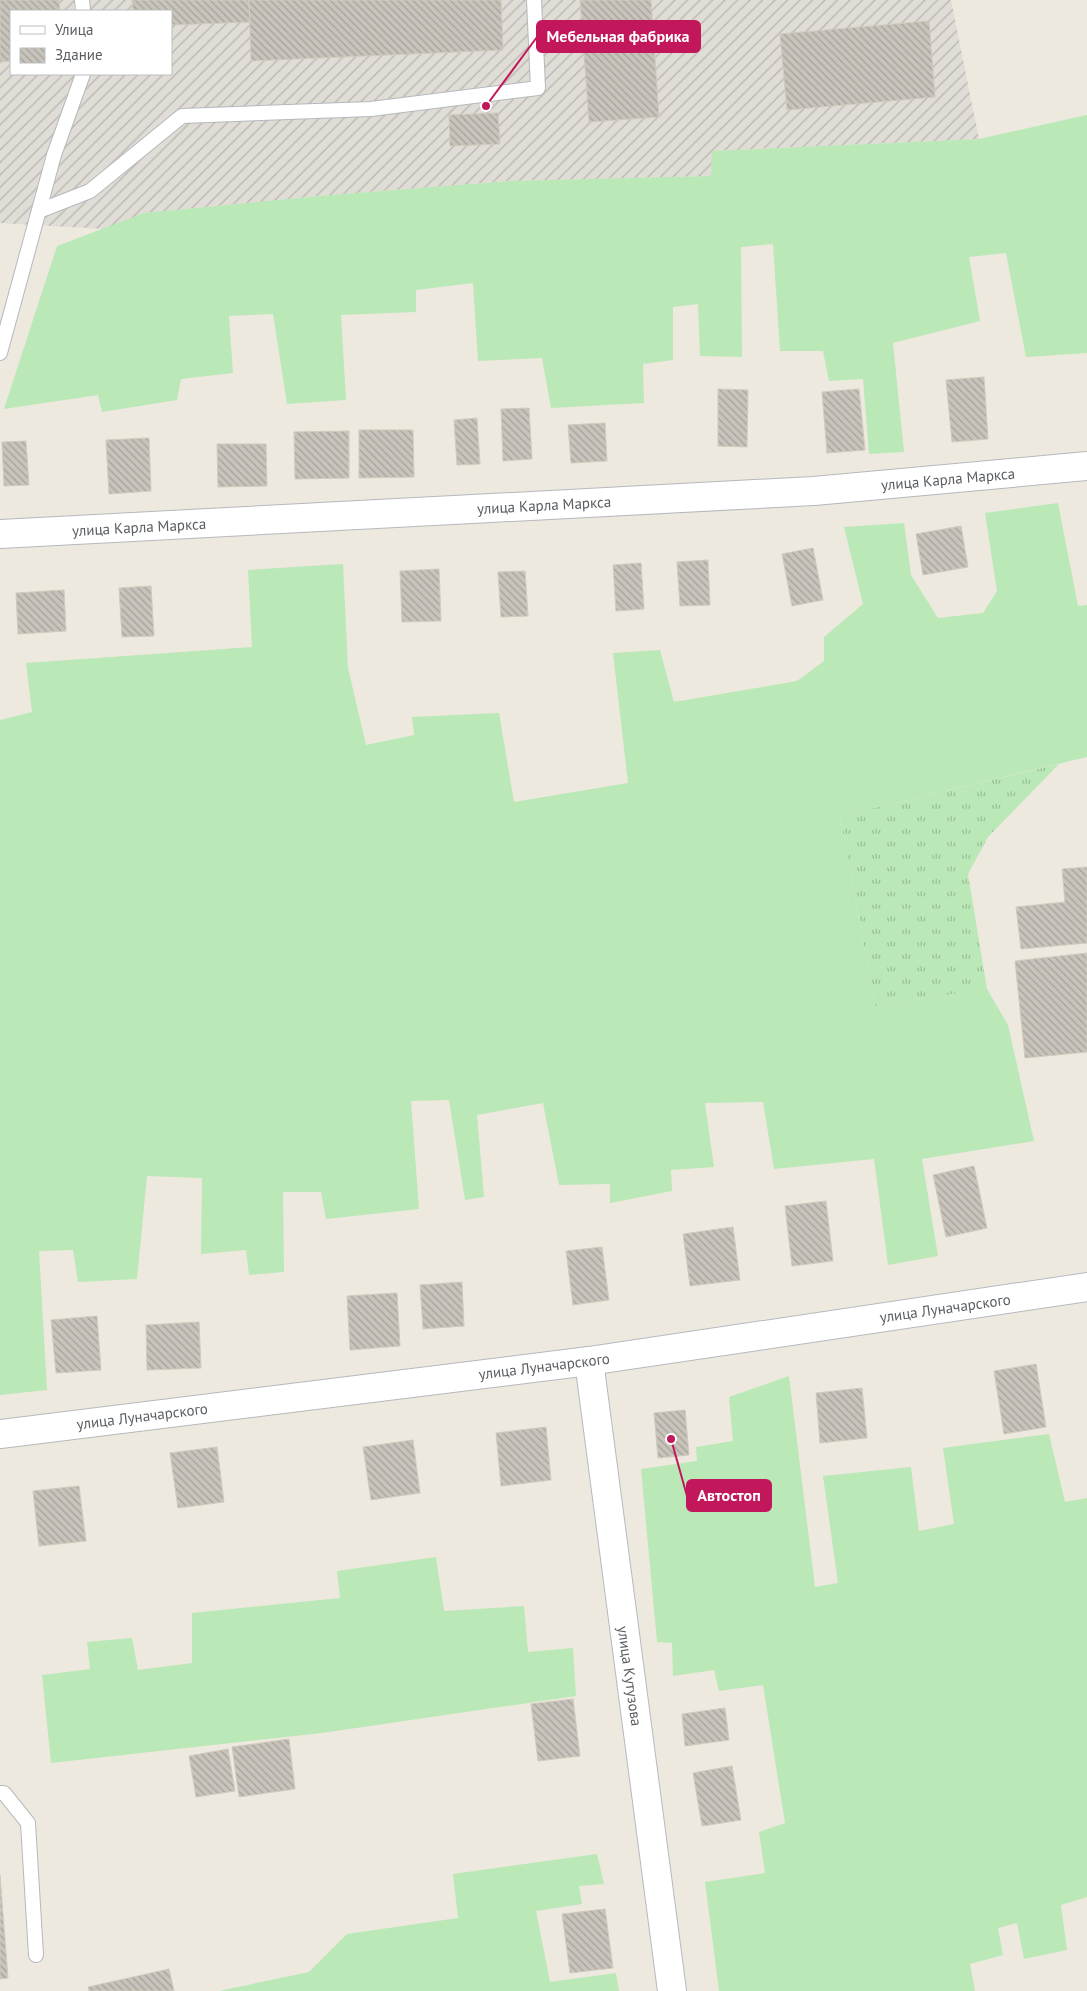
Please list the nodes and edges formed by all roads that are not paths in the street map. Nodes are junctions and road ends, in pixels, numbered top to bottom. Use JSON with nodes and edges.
{"nodes":[{"id":1,"x":534,"y":0,"type":"edge"},
{"id":2,"x":83,"y":75,"type":"edge"},
{"id":3,"x":39,"y":210,"type":"junction"},
{"id":4,"x":0,"y":353,"type":"edge"},
{"id":5,"x":1087,"y":466,"type":"edge"},
{"id":6,"x":0,"y":534,"type":"edge"},
{"id":7,"x":1087,"y":1287,"type":"edge"},
{"id":8,"x":588,"y":1361,"type":"junction"},
{"id":9,"x":0,"y":1434,"type":"edge"},
{"id":10,"x":0,"y":1793,"type":"edge"},
{"id":11,"x":36,"y":1955,"type":"dead end"},
{"id":12,"x":672,"y":1991,"type":"edge"}],
"edges":[{"from":1,"to":3,"type":"lane"},
{"from":2,"to":3,"type":"lane"},
{"from":3,"to":4,"type":"lane"},
{"from":5,"to":6,"type":"street","name":"улица Карла Маркса"},
{"from":7,"to":8,"type":"street","name":"улица Луначарского"},
{"from":8,"to":9,"type":"street","name":"улица Луначарского"},
{"from":8,"to":12,"type":"street","name":"улица Кутузова"},
{"from":10,"to":11,"type":"lane"}]}
